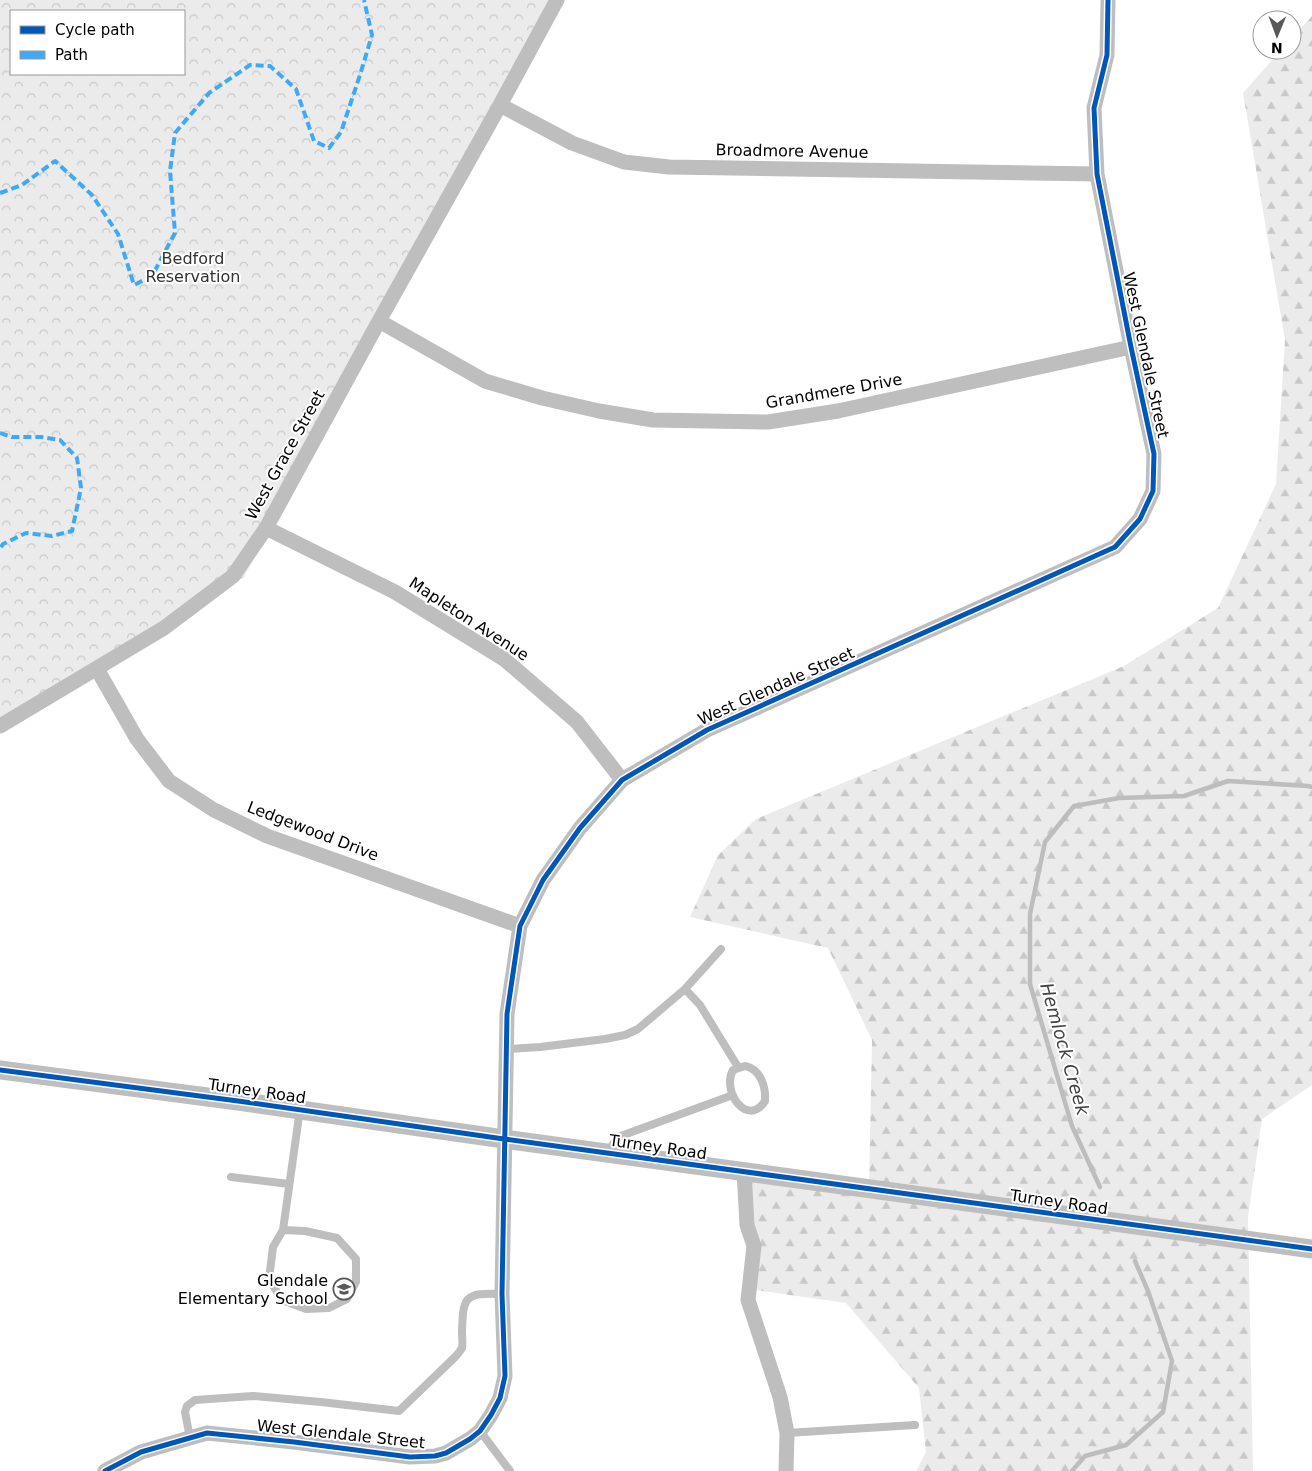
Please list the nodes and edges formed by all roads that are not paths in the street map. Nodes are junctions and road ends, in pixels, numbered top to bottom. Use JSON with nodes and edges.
{"nodes":[{"id":1,"x":556,"y":0,"type":"edge"},
{"id":2,"x":1108,"y":0,"type":"edge"},
{"id":3,"x":500,"y":106,"type":"junction"},
{"id":4,"x":1097,"y":174,"type":"junction"},
{"id":5,"x":378,"y":321,"type":"junction"},
{"id":6,"x":1131,"y":347,"type":"junction"},
{"id":7,"x":266,"y":528,"type":"junction"},
{"id":8,"x":97,"y":669,"type":"junction"},
{"id":9,"x":0,"y":726,"type":"edge"},
{"id":10,"x":622,"y":780,"type":"junction"},
{"id":11,"x":520,"y":926,"type":"junction"},
{"id":12,"x":722,"y":949,"type":"dead end"},
{"id":13,"x":685,"y":989,"type":"junction"},
{"id":14,"x":506,"y":1049,"type":"junction"},
{"id":15,"x":738,"y":1067,"type":"junction"},
{"id":16,"x":0,"y":1070,"type":"edge"},
{"id":17,"x":733,"y":1095,"type":"junction"},
{"id":18,"x":300,"y":1110,"type":"junction"},
{"id":19,"x":504,"y":1139,"type":"junction"},
{"id":20,"x":607,"y":1153,"type":"junction"},
{"id":21,"x":744,"y":1172,"type":"junction"},
{"id":22,"x":231,"y":1177,"type":"dead end"},
{"id":23,"x":289,"y":1184,"type":"junction"},
{"id":24,"x":283,"y":1230,"type":"junction"},
{"id":25,"x":1312,"y":1249,"type":"edge"},
{"id":26,"x":502,"y":1294,"type":"junction"},
{"id":27,"x":914,"y":1425,"type":"dead end"},
{"id":28,"x":480,"y":1431,"type":"junction"},
{"id":29,"x":787,"y":1433,"type":"junction"},
{"id":30,"x":190,"y":1438,"type":"junction"},
{"id":31,"x":105,"y":1471,"type":"edge"},
{"id":32,"x":510,"y":1471,"type":"edge"},
{"id":33,"x":786,"y":1471,"type":"edge"}],
"edges":[{"from":1,"to":3,"type":"street","name":"West Grace Street"},
{"from":2,"to":4,"type":"street","name":"West Glendale Street"},
{"from":3,"to":4,"type":"street","name":"Broadmore Avenue"},
{"from":3,"to":5,"type":"street","name":"West Grace Street"},
{"from":4,"to":6,"type":"street","name":"West Glendale Street"},
{"from":5,"to":6,"type":"street","name":"Grandmere Drive"},
{"from":5,"to":7,"type":"street","name":"West Grace Street"},
{"from":6,"to":10,"type":"street","name":"West Glendale Street"},
{"from":7,"to":8,"type":"street","name":"West Grace Street"},
{"from":7,"to":10,"type":"street","name":"Mapleton Avenue"},
{"from":8,"to":9,"type":"street","name":"West Grace Street"},
{"from":8,"to":11,"type":"street","name":"Ledgewood Drive"},
{"from":10,"to":11,"type":"street","name":"West Glendale Street"},
{"from":11,"to":14,"type":"street","name":"West Glendale Street"},
{"from":12,"to":13,"type":"lane"},
{"from":13,"to":14,"type":"lane"},
{"from":13,"to":15,"type":"lane"},
{"from":14,"to":19,"type":"street","name":"West Glendale Street"},
{"from":15,"to":17,"type":"lane"},
{"from":15,"to":17,"type":"lane"},
{"from":16,"to":18,"type":"street","name":"Turney Road"},
{"from":17,"to":20,"type":"lane"},
{"from":18,"to":19,"type":"street","name":"Turney Road"},
{"from":18,"to":23,"type":"lane"},
{"from":19,"to":20,"type":"street","name":"Turney Road"},
{"from":19,"to":26,"type":"street","name":"West Glendale Street"},
{"from":20,"to":21,"type":"street","name":"Turney Road"},
{"from":21,"to":25,"type":"street","name":"Turney Road"},
{"from":21,"to":29,"type":"street"},
{"from":22,"to":23,"type":"lane"},
{"from":23,"to":24,"type":"lane"},
{"from":24,"to":24,"type":"lane"},
{"from":26,"to":28,"type":"street","name":"West Glendale Street"},
{"from":26,"to":30,"type":"lane"},
{"from":27,"to":29,"type":"lane"},
{"from":28,"to":30,"type":"street","name":"West Glendale Street"},
{"from":28,"to":32,"type":"lane"},
{"from":29,"to":33,"type":"street"},
{"from":30,"to":31,"type":"street","name":"West Glendale Street"}]}
